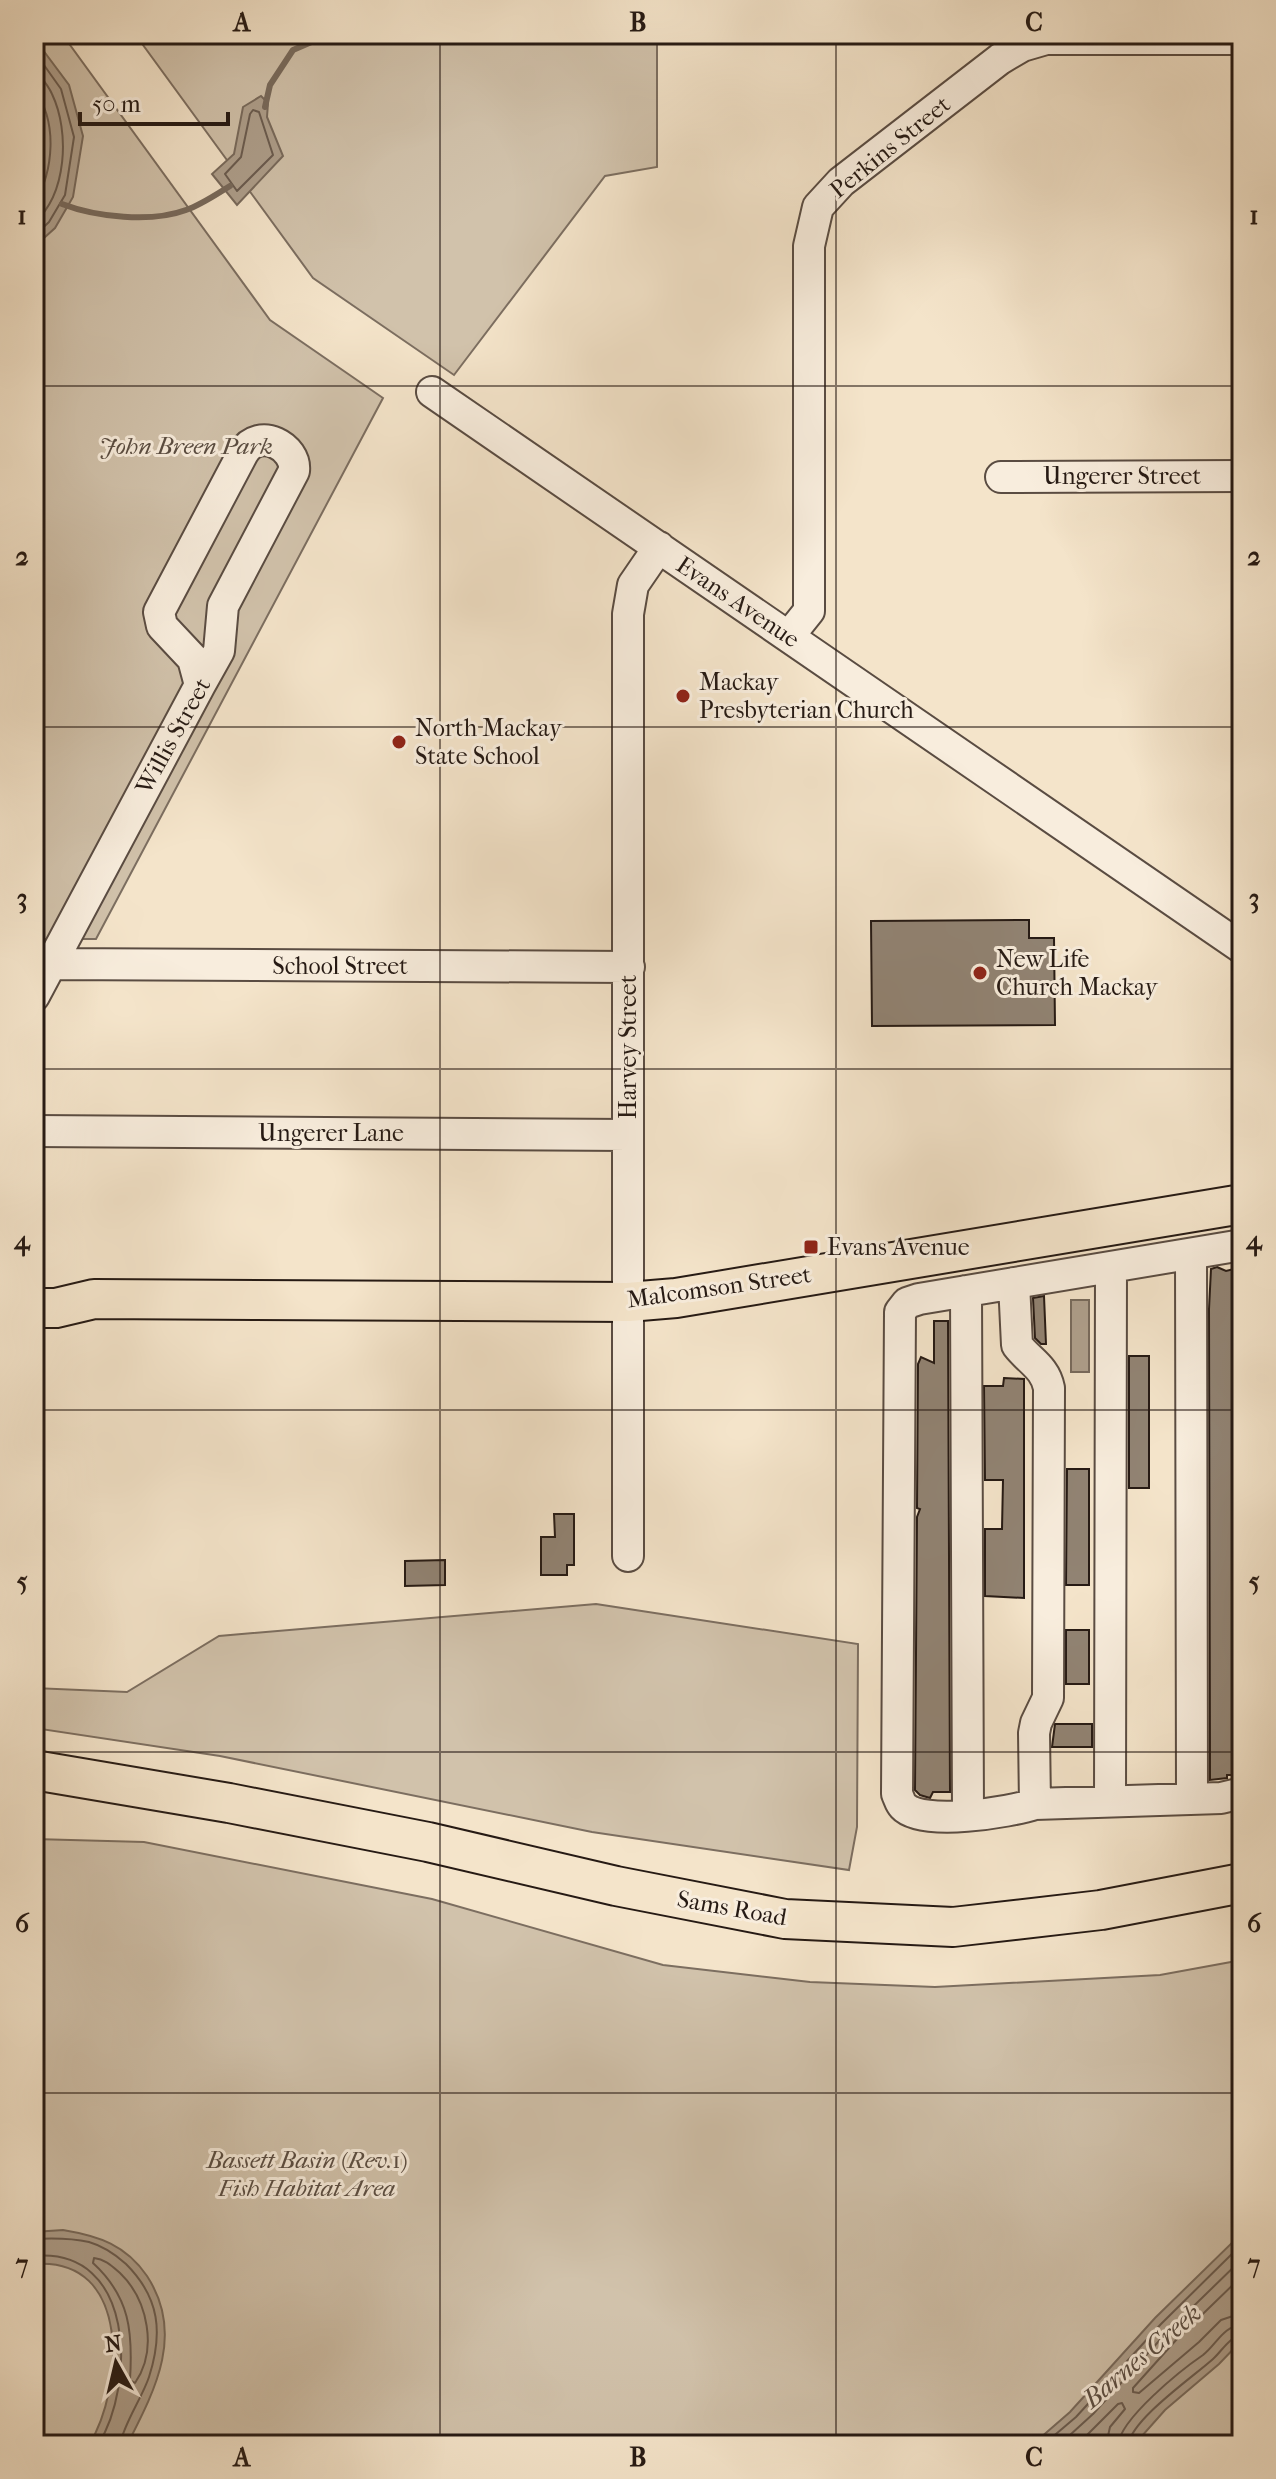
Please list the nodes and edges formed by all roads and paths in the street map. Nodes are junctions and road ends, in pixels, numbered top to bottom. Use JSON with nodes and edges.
{"nodes":[{"id":1,"x":1242,"y":39,"type":"edge"},
{"id":2,"x":432,"y":392,"type":"dead end"},
{"id":3,"x":1242,"y":476,"type":"edge"},
{"id":4,"x":1001,"y":477,"type":"dead end"},
{"id":5,"x":659,"y":547,"type":"junction"},
{"id":6,"x":789,"y":636,"type":"junction"},
{"id":7,"x":200,"y":685,"type":"junction"},
{"id":8,"x":1242,"y":948,"type":"edge"},
{"id":9,"x":51,"y":964,"type":"junction"},
{"id":10,"x":629,"y":967,"type":"junction"},
{"id":11,"x":34,"y":996,"type":"edge"},
{"id":12,"x":34,"y":1131,"type":"edge"},
{"id":13,"x":628,"y":1135,"type":"junction"},
{"id":14,"x":1242,"y":1204,"type":"edge"},
{"id":15,"x":1242,"y":1245,"type":"edge"},
{"id":16,"x":1191,"y":1254,"type":"junction"},
{"id":17,"x":1111,"y":1267,"type":"junction"},
{"id":18,"x":1014,"y":1283,"type":"junction"},
{"id":19,"x":34,"y":1289,"type":"edge"},
{"id":20,"x":966,"y":1291,"type":"junction"},
{"id":21,"x":94,"y":1299,"type":"junction"},
{"id":22,"x":628,"y":1302,"type":"junction"},
{"id":23,"x":34,"y":1308,"type":"edge"},
{"id":24,"x":628,"y":1556,"type":"dead end"},
{"id":25,"x":34,"y":1770,"type":"edge"},
{"id":26,"x":34,"y":1784,"type":"edge"},
{"id":27,"x":1242,"y":1793,"type":"edge"},
{"id":28,"x":1192,"y":1798,"type":"junction"},
{"id":29,"x":1110,"y":1801,"type":"junction"},
{"id":30,"x":229,"y":1803,"type":"junction"},
{"id":31,"x":1035,"y":1804,"type":"junction"},
{"id":32,"x":968,"y":1814,"type":"junction"},
{"id":33,"x":1242,"y":1883,"type":"edge"}],
"edges":[{"from":1,"to":6,"type":"street","name":"Perkins Street"},
{"from":2,"to":5,"type":"street","name":"Evans Avenue"},
{"from":3,"to":4,"type":"street","name":"Ungerer Street"},
{"from":5,"to":6,"type":"street","name":"Evans Avenue"},
{"from":5,"to":10,"type":"street","name":"Harvey Street"},
{"from":6,"to":8,"type":"street","name":"Evans Avenue"},
{"from":7,"to":7,"type":"street","name":"Willis Street"},
{"from":7,"to":9,"type":"street","name":"Willis Street"},
{"from":9,"to":10,"type":"street","name":"School Street"},
{"from":9,"to":11,"type":"street","name":"Willis Street"},
{"from":10,"to":13,"type":"street","name":"Harvey Street"},
{"from":12,"to":13,"type":"street","name":"Ungerer Lane"},
{"from":13,"to":22,"type":"street","name":"Harvey Street"},
{"from":14,"to":22,"type":"main road","name":"Malcomson Street"},
{"from":15,"to":16,"type":"street"},
{"from":16,"to":17,"type":"street"},
{"from":16,"to":28,"type":"street"},
{"from":17,"to":18,"type":"street"},
{"from":17,"to":29,"type":"street"},
{"from":18,"to":20,"type":"street"},
{"from":18,"to":31,"type":"street"},
{"from":19,"to":21,"type":"main road","name":"Malcomson Street"},
{"from":20,"to":32,"type":"street"},
{"from":20,"to":32,"type":"street"},
{"from":21,"to":22,"type":"main road","name":"Malcomson Street"},
{"from":21,"to":23,"type":"main road","name":"Malcomson Street"},
{"from":22,"to":24,"type":"street","name":"Harvey Street"},
{"from":25,"to":30,"type":"main road","name":"Sams Road"},
{"from":26,"to":30,"type":"main road","name":"Sams Road"},
{"from":27,"to":28,"type":"street"},
{"from":28,"to":29,"type":"street"},
{"from":29,"to":31,"type":"street"},
{"from":30,"to":33,"type":"main road","name":"Sams Road"},
{"from":31,"to":32,"type":"street"}]}
